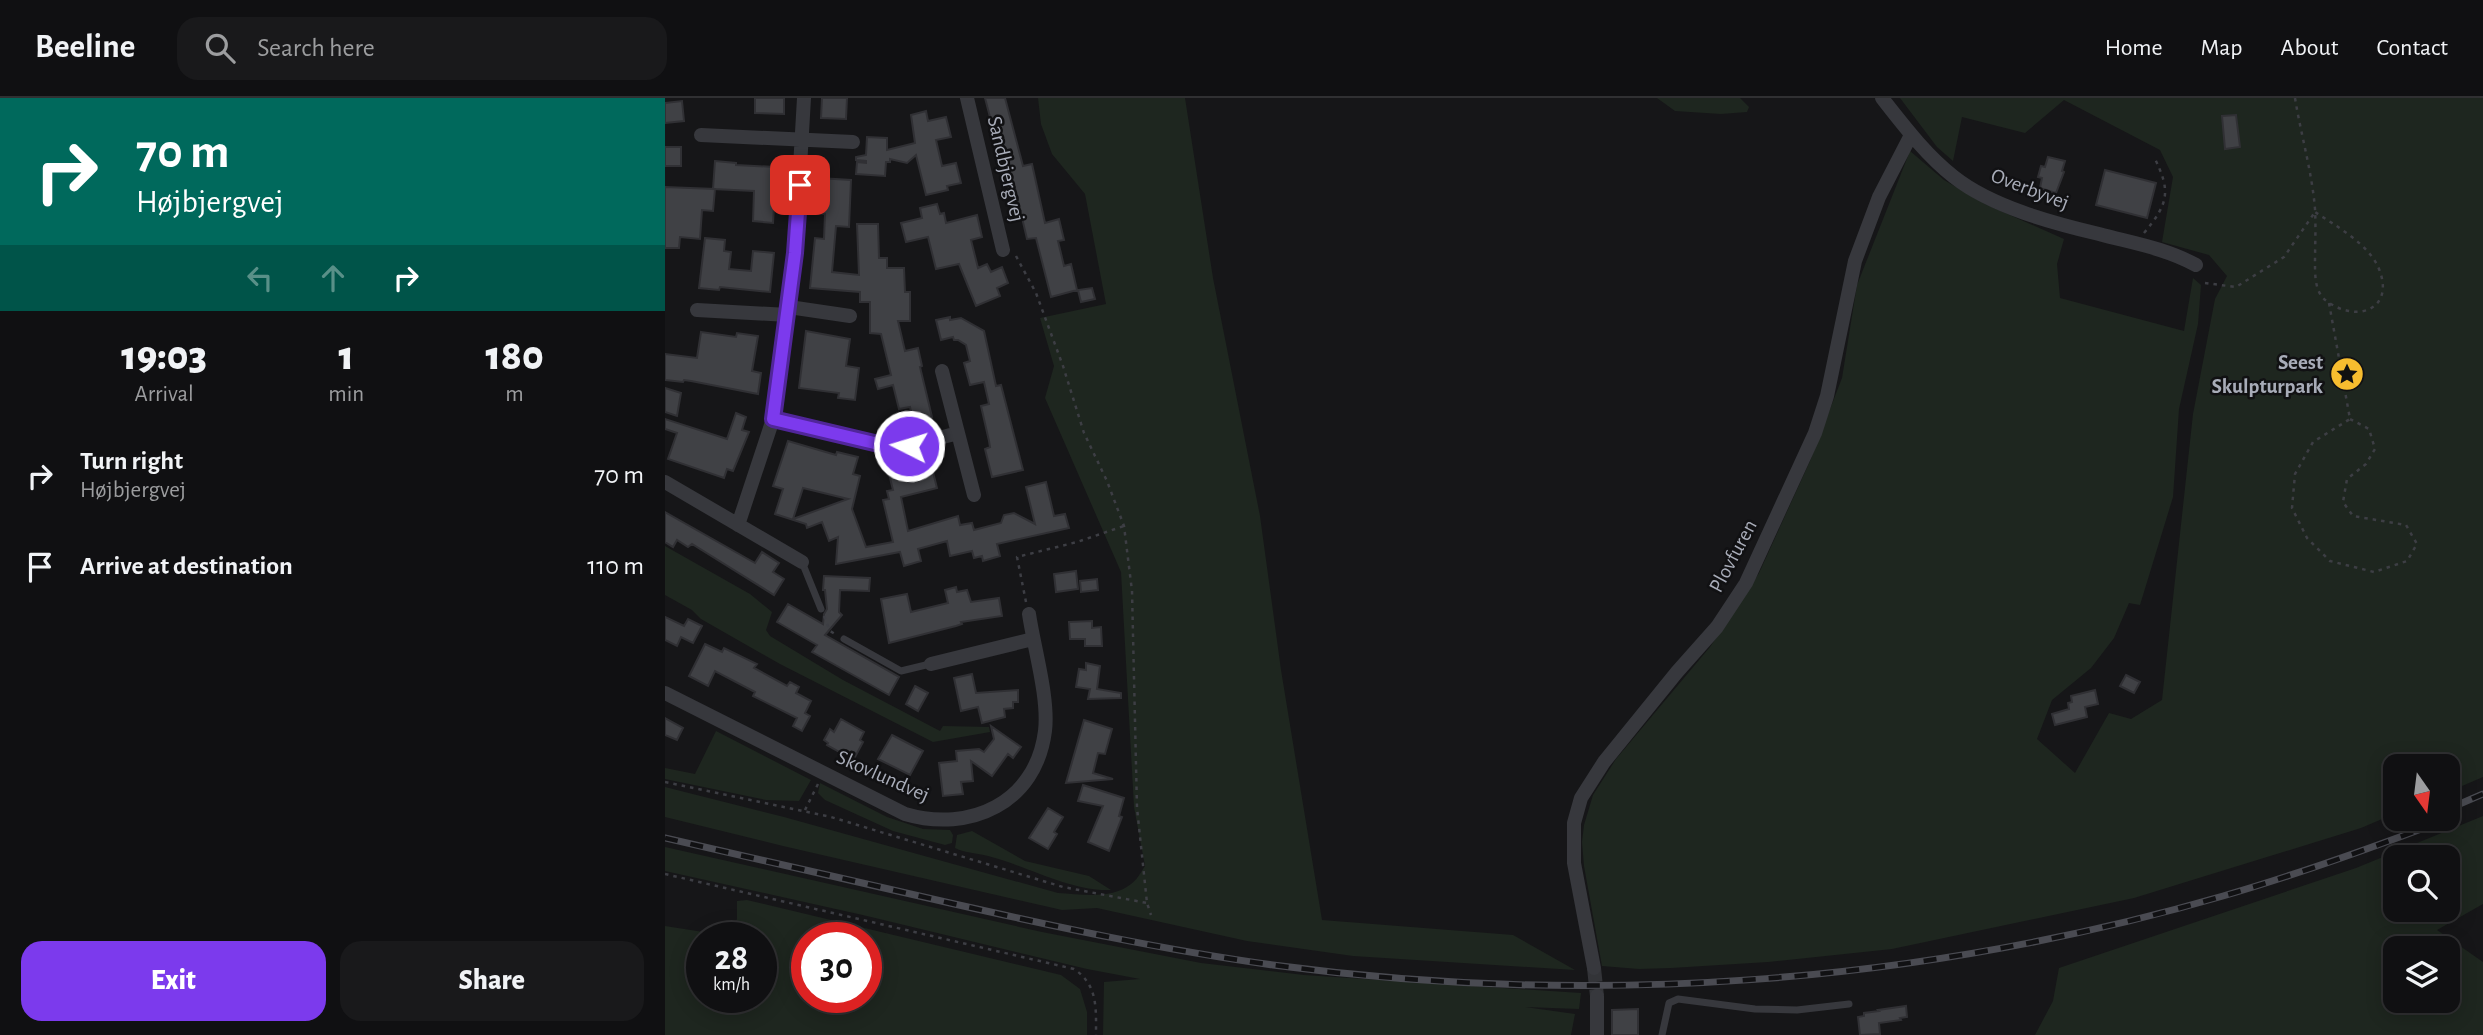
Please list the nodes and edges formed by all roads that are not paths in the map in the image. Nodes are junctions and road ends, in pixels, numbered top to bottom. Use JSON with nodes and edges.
{"nodes":[{"id":1,"x":804,"y":98,"type":"edge"},
{"id":2,"x":967,"y":98,"type":"edge"},
{"id":3,"x":1882,"y":98,"type":"edge"},
{"id":4,"x":701,"y":135,"type":"dead end"},
{"id":5,"x":1911,"y":135,"type":"junction"},
{"id":6,"x":803,"y":140,"type":"junction"},
{"id":7,"x":853,"y":142,"type":"dead end"},
{"id":8,"x":1003,"y":250,"type":"road end"},
{"id":9,"x":2196,"y":264,"type":"dead end"},
{"id":10,"x":697,"y":310,"type":"dead end"},
{"id":11,"x":788,"y":311,"type":"junction"},
{"id":12,"x":850,"y":316,"type":"dead end"},
{"id":13,"x":942,"y":371,"type":"dead end"},
{"id":14,"x":773,"y":419,"type":"junction"},
{"id":15,"x":958,"y":433,"type":"junction"},
{"id":16,"x":665,"y":482,"type":"edge"},
{"id":17,"x":974,"y":495,"type":"dead end"},
{"id":18,"x":738,"y":525,"type":"junction"},
{"id":19,"x":802,"y":562,"type":"joint"},
{"id":20,"x":1027,"y":607,"type":"road end"},
{"id":21,"x":821,"y":609,"type":"road end"},
{"id":22,"x":844,"y":639,"type":"road end"},
{"id":23,"x":1033,"y":639,"type":"junction"},
{"id":24,"x":931,"y":664,"type":"joint"},
{"id":25,"x":665,"y":693,"type":"edge"},
{"id":26,"x":1594,"y":968,"type":"tunnel mouth"},
{"id":27,"x":1597,"y":996,"type":"tunnel mouth"},
{"id":28,"x":1849,"y":1004,"type":"dead end"},
{"id":29,"x":1597,"y":1035,"type":"edge"},
{"id":30,"x":1662,"y":1035,"type":"edge"}],
"edges":[{"from":1,"to":6,"type":"street"},
{"from":2,"to":8,"type":"street","name":"Sandbjergvej"},
{"from":3,"to":5,"type":"street","name":"Overbyvej"},
{"from":4,"to":6,"type":"street"},
{"from":5,"to":9,"type":"street","name":"Overbyvej"},
{"from":5,"to":26,"type":"street","name":"Plovfuren"},
{"from":6,"to":7,"type":"street"},
{"from":6,"to":11,"type":"street"},
{"from":10,"to":11,"type":"street"},
{"from":11,"to":12,"type":"street"},
{"from":11,"to":14,"type":"street"},
{"from":13,"to":15,"type":"street"},
{"from":14,"to":15,"type":"street"},
{"from":14,"to":18,"type":"street"},
{"from":15,"to":17,"type":"street"},
{"from":16,"to":18,"type":"street"},
{"from":18,"to":19,"type":"street"},
{"from":19,"to":21,"type":"lane"},
{"from":20,"to":23,"type":"street","name":"Skovlundvej"},
{"from":22,"to":24,"type":"lane"},
{"from":23,"to":24,"type":"street"},
{"from":23,"to":25,"type":"street","name":"Skovlundvej"},
{"from":27,"to":29,"type":"street"},
{"from":28,"to":30,"type":"lane"}]}
